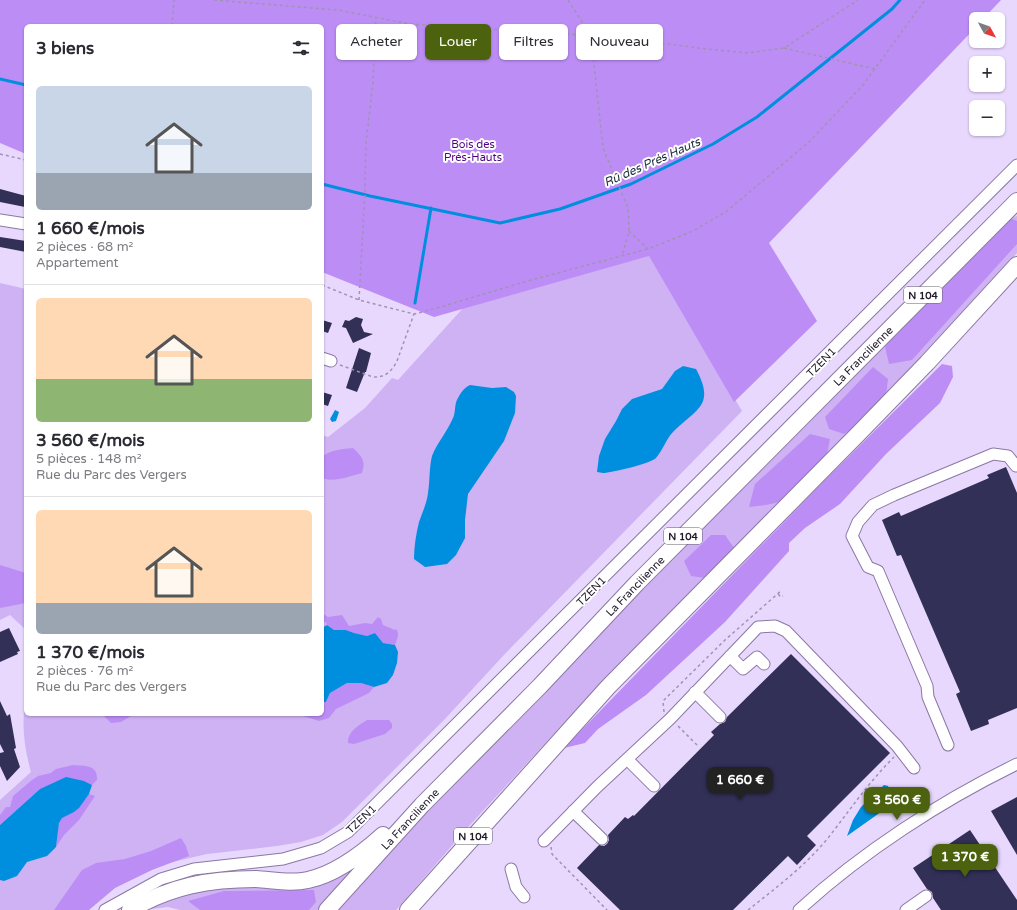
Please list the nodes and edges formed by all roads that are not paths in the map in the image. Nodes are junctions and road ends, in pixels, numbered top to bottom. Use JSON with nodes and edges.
{"nodes":[{"id":1,"x":1017,"y":165,"type":"edge"},
{"id":2,"x":1017,"y":201,"type":"edge"},
{"id":3,"x":0,"y":220,"type":"edge"},
{"id":4,"x":24,"y":224,"type":"edge"},
{"id":5,"x":1017,"y":266,"type":"edge"},
{"id":6,"x":1016,"y":466,"type":"dead end"},
{"id":7,"x":730,"y":656,"type":"junction"},
{"id":8,"x":764,"y":664,"type":"dead end"},
{"id":9,"x":695,"y":692,"type":"junction"},
{"id":10,"x":720,"y":718,"type":"dead end"},
{"id":11,"x":948,"y":745,"type":"dead end"},
{"id":12,"x":627,"y":759,"type":"junction"},
{"id":13,"x":1017,"y":764,"type":"edge"},
{"id":14,"x":914,"y":768,"type":"dead end"},
{"id":15,"x":654,"y":786,"type":"dead end"},
{"id":16,"x":422,"y":805,"type":"junction"},
{"id":17,"x":573,"y":811,"type":"junction"},
{"id":18,"x":546,"y":838,"type":"road end"},
{"id":19,"x":602,"y":839,"type":"dead end"},
{"id":20,"x":511,"y":869,"type":"dead end"},
{"id":21,"x":524,"y":896,"type":"dead end"},
{"id":22,"x":926,"y":896,"type":"dead end"},
{"id":23,"x":105,"y":910,"type":"edge"},
{"id":24,"x":130,"y":910,"type":"edge"},
{"id":25,"x":327,"y":910,"type":"edge"},
{"id":26,"x":408,"y":910,"type":"edge"},
{"id":27,"x":799,"y":910,"type":"edge"},
{"id":28,"x":906,"y":910,"type":"edge"}],
"edges":[{"from":1,"to":23,"type":"street","name":"TZEN1"},
{"from":2,"to":16,"type":"highway","name":"La Francilienne","number":"N 104"},
{"from":3,"to":4,"type":"street"},
{"from":5,"to":26,"type":"highway","number":"N 104"},
{"from":6,"to":11,"type":"street"},
{"from":7,"to":8,"type":"street"},
{"from":7,"to":9,"type":"street"},
{"from":7,"to":14,"type":"street"},
{"from":9,"to":10,"type":"street"},
{"from":9,"to":12,"type":"street"},
{"from":12,"to":15,"type":"street"},
{"from":12,"to":17,"type":"street"},
{"from":13,"to":27,"type":"street"},
{"from":16,"to":24,"type":"highway"},
{"from":16,"to":25,"type":"highway","name":"La Francilienne","number":"N 104"},
{"from":17,"to":18,"type":"street"},
{"from":17,"to":19,"type":"street"},
{"from":20,"to":21,"type":"street"},
{"from":22,"to":28,"type":"street"}]}
